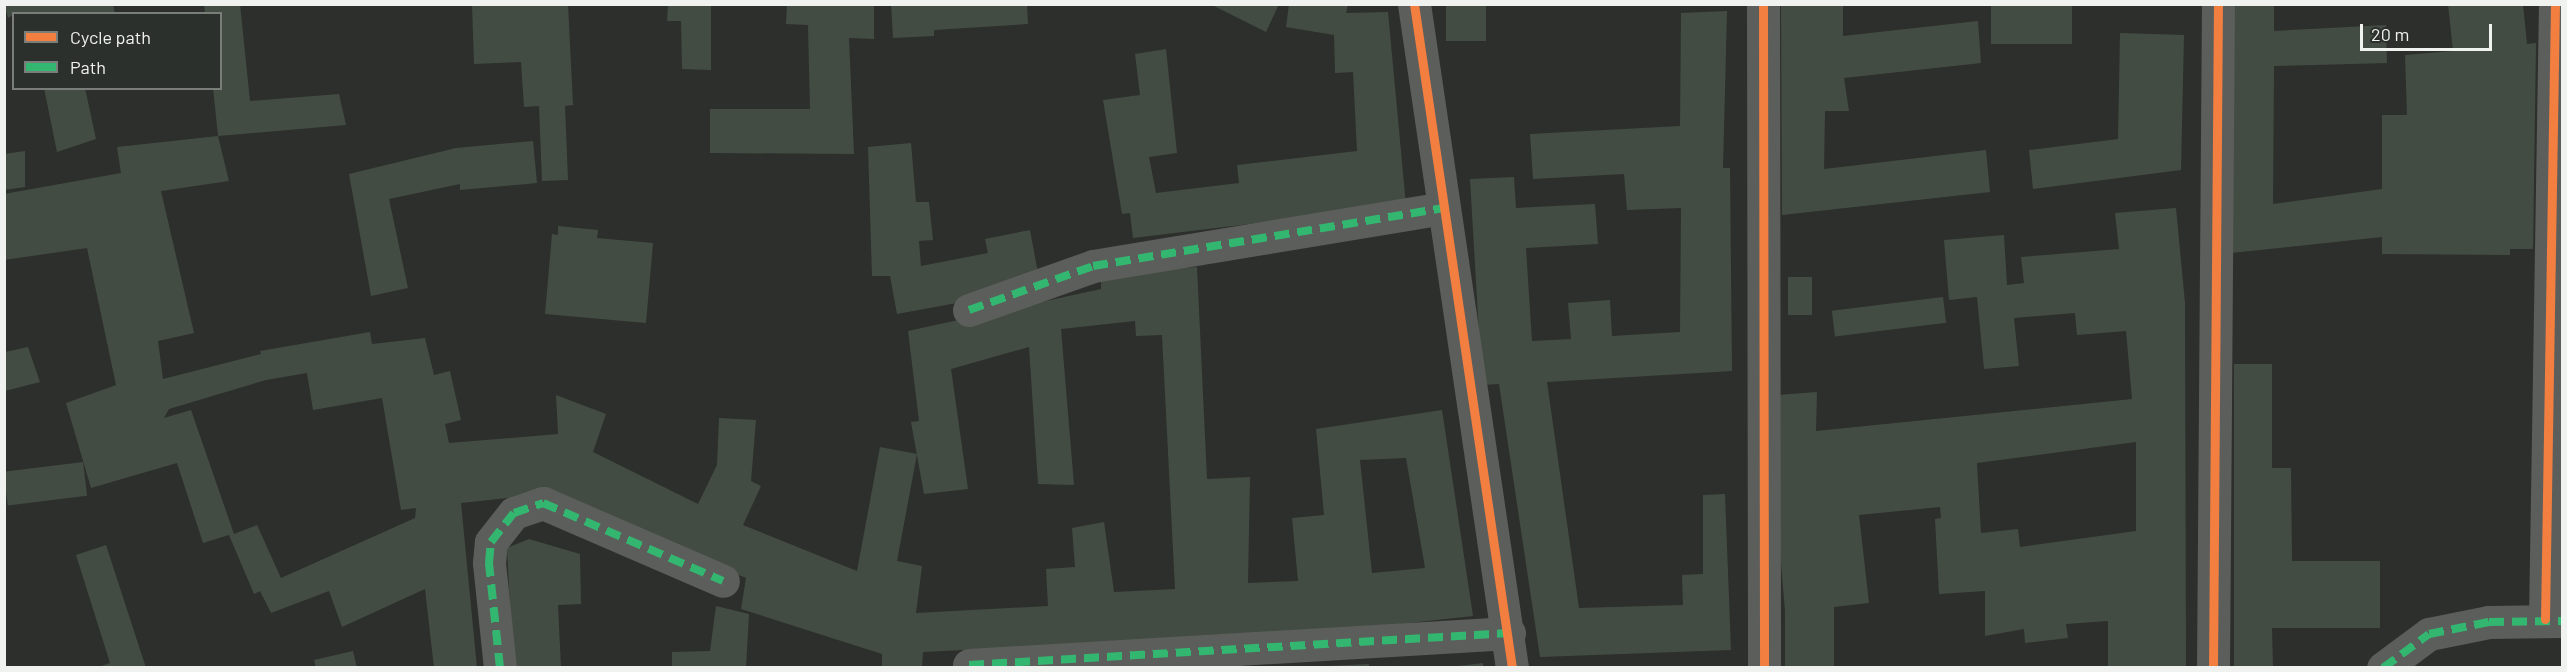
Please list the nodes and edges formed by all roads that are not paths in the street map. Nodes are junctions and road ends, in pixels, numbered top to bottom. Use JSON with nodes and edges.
{"nodes":[{"id":1,"x":1414,"y":4,"type":"edge"},
{"id":2,"x":1763,"y":4,"type":"edge"},
{"id":3,"x":2218,"y":4,"type":"edge"},
{"id":4,"x":2555,"y":4,"type":"edge"},
{"id":5,"x":1442,"y":208,"type":"junction"},
{"id":6,"x":969,"y":310,"type":"dead end"},
{"id":7,"x":723,"y":581,"type":"dead end"},
{"id":8,"x":2554,"y":620,"type":"edge"},
{"id":9,"x":1509,"y":633,"type":"junction"},
{"id":10,"x":969,"y":664,"type":"dead end"},
{"id":11,"x":500,"y":668,"type":"edge"},
{"id":12,"x":1512,"y":668,"type":"edge"},
{"id":13,"x":1764,"y":668,"type":"edge"},
{"id":14,"x":2213,"y":668,"type":"edge"},
{"id":15,"x":2383,"y":668,"type":"edge"}],
"edges":[{"from":1,"to":5,"type":"street"},
{"from":2,"to":13,"type":"street"},
{"from":3,"to":14,"type":"street"},
{"from":4,"to":8,"type":"street"},
{"from":5,"to":6,"type":"street"},
{"from":5,"to":9,"type":"street"},
{"from":7,"to":11,"type":"street"},
{"from":8,"to":15,"type":"street"},
{"from":9,"to":10,"type":"street"},
{"from":9,"to":12,"type":"street"}]}
